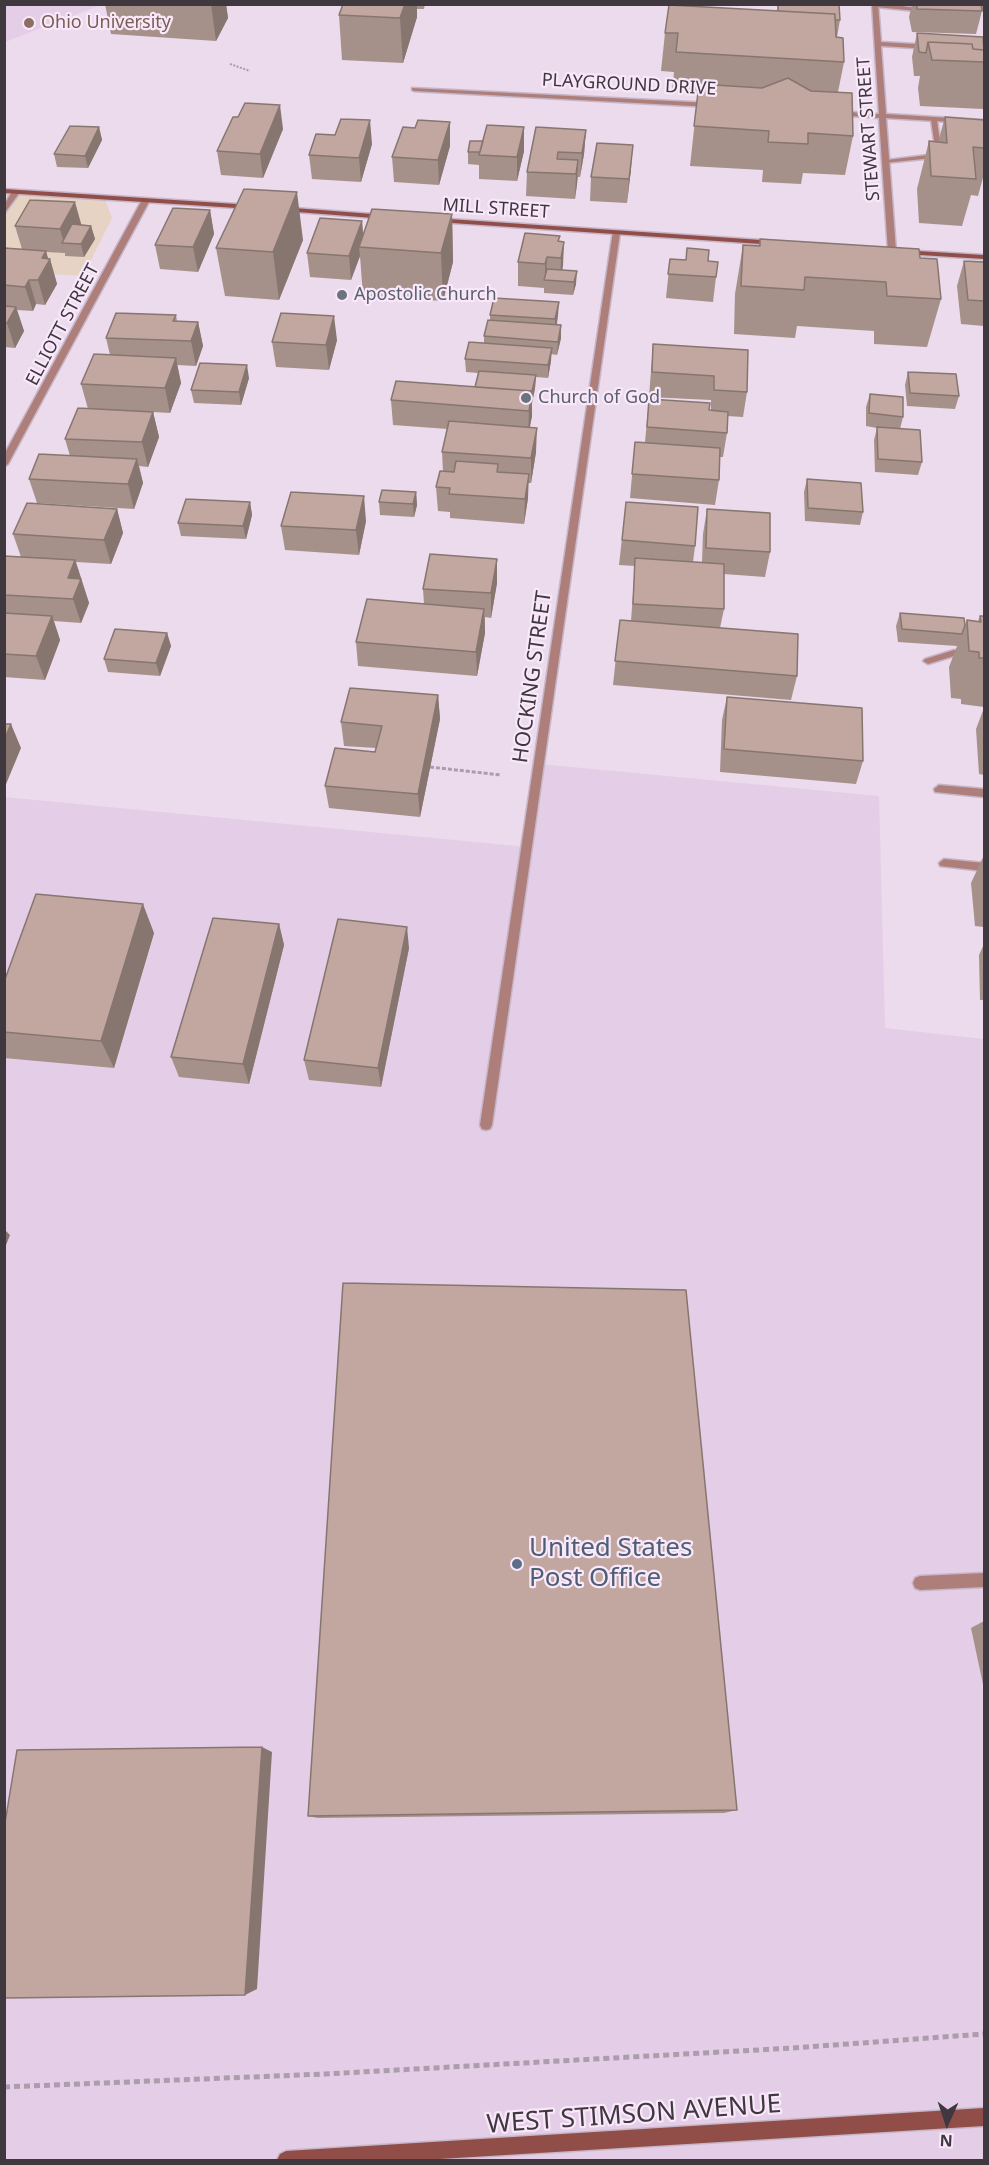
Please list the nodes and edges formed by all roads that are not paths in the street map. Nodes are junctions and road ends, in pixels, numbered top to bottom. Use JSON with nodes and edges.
{"nodes":[{"id":1,"x":875,"y":5,"type":"edge"},
{"id":2,"x":933,"y":11,"type":"edge"},
{"id":3,"x":878,"y":44,"type":"junction"},
{"id":4,"x":940,"y":47,"type":"edge"},
{"id":5,"x":414,"y":89,"type":"dead end"},
{"id":6,"x":718,"y":105,"type":"edge"},
{"id":7,"x":824,"y":112,"type":"edge"},
{"id":8,"x":884,"y":116,"type":"junction"},
{"id":9,"x":934,"y":120,"type":"junction"},
{"id":10,"x":984,"y":122,"type":"edge"},
{"id":11,"x":887,"y":162,"type":"junction"},
{"id":12,"x":4,"y":191,"type":"edge"},
{"id":13,"x":16,"y":192,"type":"junction"},
{"id":14,"x":146,"y":200,"type":"junction"},
{"id":15,"x":263,"y":208,"type":"edge"},
{"id":16,"x":273,"y":209,"type":"edge"},
{"id":17,"x":4,"y":212,"type":"edge"},
{"id":18,"x":391,"y":217,"type":"edge"},
{"id":19,"x":423,"y":219,"type":"edge"},
{"id":20,"x":616,"y":233,"type":"junction"},
{"id":21,"x":789,"y":244,"type":"edge"},
{"id":22,"x":884,"y":250,"type":"edge"},
{"id":23,"x":892,"y":251,"type":"junction"},
{"id":24,"x":984,"y":257,"type":"edge"},
{"id":25,"x":4,"y":464,"type":"edge"},
{"id":26,"x":984,"y":656,"type":"edge"},
{"id":27,"x":928,"y":661,"type":"dead end"},
{"id":28,"x":939,"y":789,"type":"dead end"},
{"id":29,"x":984,"y":793,"type":"edge"},
{"id":30,"x":944,"y":863,"type":"dead end"},
{"id":31,"x":984,"y":867,"type":"edge"},
{"id":32,"x":486,"y":1125,"type":"dead end"},
{"id":33,"x":984,"y":1580,"type":"edge"},
{"id":34,"x":921,"y":1583,"type":"dead end"},
{"id":35,"x":984,"y":2117,"type":"edge"},
{"id":36,"x":286,"y":2160,"type":"edge"}],
"edges":[{"from":1,"to":2,"type":"street"},
{"from":1,"to":3,"type":"street","name":"STEWART STREET"},
{"from":3,"to":4,"type":"street"},
{"from":3,"to":8,"type":"street","name":"STEWART STREET"},
{"from":5,"to":6,"type":"street","name":"PLAYGROUND DRIVE"},
{"from":7,"to":8,"type":"street"},
{"from":8,"to":9,"type":"street"},
{"from":8,"to":11,"type":"street","name":"STEWART STREET"},
{"from":9,"to":10,"type":"street"},
{"from":9,"to":11,"type":"street"},
{"from":11,"to":23,"type":"street","name":"STEWART STREET"},
{"from":12,"to":13,"type":"street"},
{"from":13,"to":14,"type":"street"},
{"from":13,"to":17,"type":"street"},
{"from":14,"to":15,"type":"street"},
{"from":14,"to":25,"type":"street","name":"ELLIOTT STREET"},
{"from":16,"to":18,"type":"street"},
{"from":19,"to":20,"type":"street","name":"MILL STREET"},
{"from":20,"to":21,"type":"street","name":"MILL STREET"},
{"from":20,"to":32,"type":"street","name":"HOCKING STREET"},
{"from":22,"to":23,"type":"street"},
{"from":23,"to":24,"type":"street"},
{"from":26,"to":27,"type":"street"},
{"from":28,"to":29,"type":"street"},
{"from":30,"to":31,"type":"street"},
{"from":33,"to":34,"type":"street"},
{"from":35,"to":36,"type":"street","name":"WEST STIMSON AVENUE"}]}
